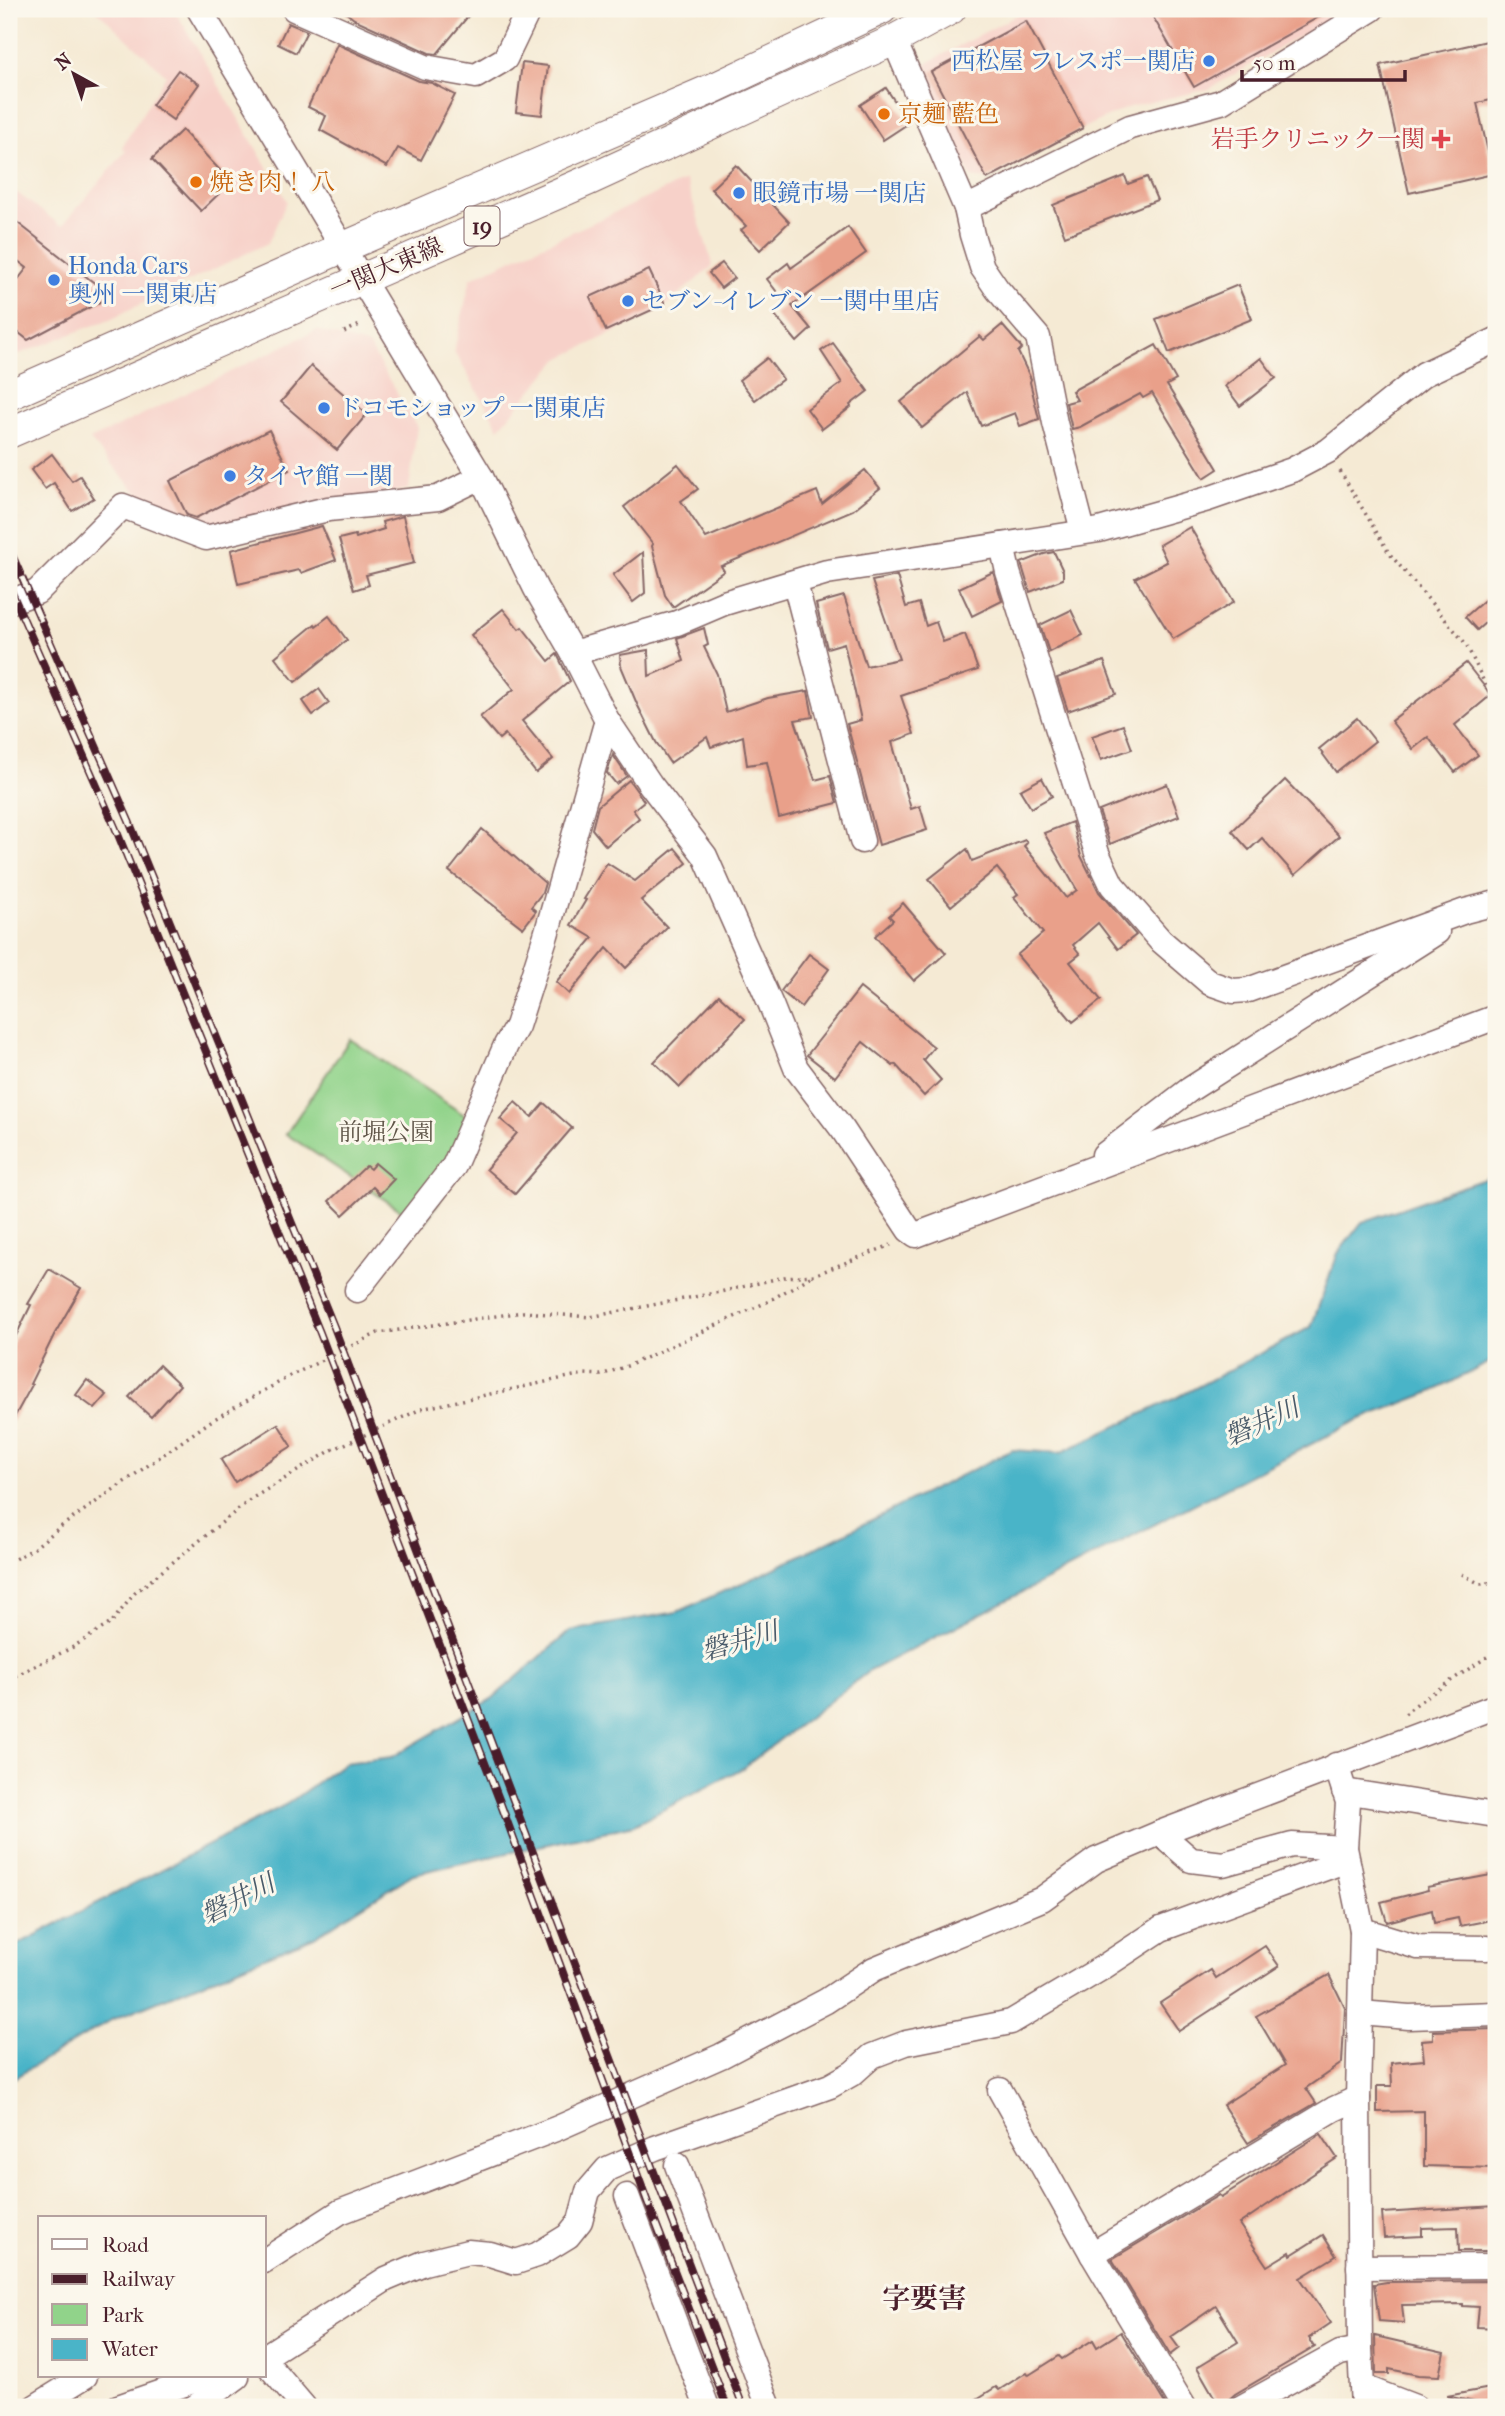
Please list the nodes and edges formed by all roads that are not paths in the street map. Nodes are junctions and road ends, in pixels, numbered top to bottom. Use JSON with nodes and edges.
{"nodes":[{"id":1,"x":200,"y":9,"type":"edge"},
{"id":2,"x":294,"y":9,"type":"edge"},
{"id":3,"x":530,"y":9,"type":"edge"},
{"id":4,"x":879,"y":9,"type":"edge"},
{"id":5,"x":951,"y":9,"type":"edge"},
{"id":6,"x":1372,"y":9,"type":"edge"},
{"id":7,"x":894,"y":40,"type":"junction"},
{"id":8,"x":966,"y":208,"type":"junction"},
{"id":9,"x":344,"y":247,"type":"junction"},
{"id":10,"x":363,"y":278,"type":"junction"},
{"id":11,"x":1496,"y":340,"type":"edge"},
{"id":12,"x":9,"y":395,"type":"edge"},
{"id":13,"x":9,"y":433,"type":"edge"},
{"id":14,"x":481,"y":477,"type":"junction"},
{"id":15,"x":1083,"y":531,"type":"junction"},
{"id":16,"x":1002,"y":545,"type":"junction"},
{"id":17,"x":795,"y":583,"type":"junction"},
{"id":18,"x":9,"y":602,"type":"edge"},
{"id":19,"x":573,"y":653,"type":"junction"},
{"id":20,"x":607,"y":720,"type":"junction"},
{"id":21,"x":862,"y":841,"type":"dead end"},
{"id":22,"x":1496,"y":903,"type":"edge"},
{"id":23,"x":1465,"y":911,"type":"junction"},
{"id":24,"x":1496,"y":1017,"type":"edge"},
{"id":25,"x":1081,"y":1172,"type":"junction"},
{"id":26,"x":357,"y":1290,"type":"dead end"},
{"id":27,"x":1496,"y":1706,"type":"edge"},
{"id":28,"x":1336,"y":1765,"type":"junction"},
{"id":29,"x":1345,"y":1791,"type":"junction"},
{"id":30,"x":1496,"y":1811,"type":"edge"},
{"id":31,"x":1160,"y":1833,"type":"junction"},
{"id":32,"x":1346,"y":1854,"type":"junction"},
{"id":33,"x":1362,"y":1930,"type":"junction"},
{"id":34,"x":1487,"y":1948,"type":"dead end"},
{"id":35,"x":1360,"y":2013,"type":"junction"},
{"id":36,"x":1496,"y":2014,"type":"edge"},
{"id":37,"x":1000,"y":2090,"type":"dead end"},
{"id":38,"x":1358,"y":2098,"type":"junction"},
{"id":39,"x":677,"y":2165,"type":"dead end"},
{"id":40,"x":627,"y":2196,"type":"dead end"},
{"id":41,"x":1092,"y":2254,"type":"junction"},
{"id":42,"x":266,"y":2260,"type":"edge"},
{"id":43,"x":1496,"y":2266,"type":"edge"},
{"id":44,"x":1359,"y":2267,"type":"junction"},
{"id":45,"x":1360,"y":2349,"type":"junction"},
{"id":46,"x":266,"y":2357,"type":"edge"},
{"id":47,"x":266,"y":2360,"type":"edge"},
{"id":48,"x":82,"y":2378,"type":"edge"},
{"id":49,"x":202,"y":2378,"type":"edge"},
{"id":50,"x":234,"y":2378,"type":"edge"},
{"id":51,"x":1363,"y":2397,"type":"edge"},
{"id":52,"x":35,"y":2407,"type":"edge"},
{"id":53,"x":118,"y":2407,"type":"edge"},
{"id":54,"x":195,"y":2407,"type":"edge"},
{"id":55,"x":304,"y":2407,"type":"edge"},
{"id":56,"x":708,"y":2407,"type":"edge"},
{"id":57,"x":769,"y":2407,"type":"edge"},
{"id":58,"x":1184,"y":2407,"type":"edge"},
{"id":59,"x":1242,"y":2407,"type":"edge"},
{"id":60,"x":1415,"y":2407,"type":"edge"}],
"edges":[{"from":1,"to":9,"type":"street"},
{"from":2,"to":3,"type":"street"},
{"from":4,"to":9,"type":"main road","name":"一関大東線","number":"19"},
{"from":5,"to":7,"type":"main road","name":"一関大東線","number":"19"},
{"from":6,"to":8,"type":"street"},
{"from":7,"to":8,"type":"street"},
{"from":7,"to":10,"type":"main road","name":"一関大東線","number":"19"},
{"from":8,"to":15,"type":"street"},
{"from":9,"to":10,"type":"street"},
{"from":9,"to":12,"type":"main road","name":"一関大東線","number":"19"},
{"from":10,"to":13,"type":"main road","name":"一関大東線","number":"19"},
{"from":10,"to":14,"type":"street"},
{"from":11,"to":15,"type":"street"},
{"from":14,"to":18,"type":"street"},
{"from":14,"to":19,"type":"street"},
{"from":15,"to":16,"type":"street"},
{"from":16,"to":17,"type":"street"},
{"from":16,"to":23,"type":"street"},
{"from":17,"to":19,"type":"street"},
{"from":17,"to":21,"type":"street"},
{"from":19,"to":20,"type":"street"},
{"from":20,"to":25,"type":"street"},
{"from":20,"to":26,"type":"street"},
{"from":22,"to":23,"type":"street"},
{"from":23,"to":25,"type":"street"},
{"from":24,"to":25,"type":"street"},
{"from":27,"to":28,"type":"street"},
{"from":28,"to":29,"type":"street"},
{"from":28,"to":31,"type":"street"},
{"from":29,"to":30,"type":"street"},
{"from":29,"to":32,"type":"street"},
{"from":31,"to":32,"type":"street"},
{"from":31,"to":42,"type":"street"},
{"from":32,"to":33,"type":"street"},
{"from":32,"to":46,"type":"street"},
{"from":33,"to":34,"type":"street"},
{"from":33,"to":35,"type":"street"},
{"from":35,"to":36,"type":"street"},
{"from":35,"to":38,"type":"street"},
{"from":37,"to":41,"type":"street"},
{"from":38,"to":41,"type":"street"},
{"from":38,"to":44,"type":"street"},
{"from":39,"to":57,"type":"street"},
{"from":40,"to":56,"type":"street"},
{"from":41,"to":58,"type":"street"},
{"from":43,"to":44,"type":"street"},
{"from":44,"to":45,"type":"street"},
{"from":45,"to":51,"type":"street"},
{"from":45,"to":59,"type":"street"},
{"from":47,"to":55,"type":"street"},
{"from":48,"to":52,"type":"street"},
{"from":49,"to":53,"type":"street"},
{"from":50,"to":54,"type":"street"},
{"from":51,"to":60,"type":"street"}]}
